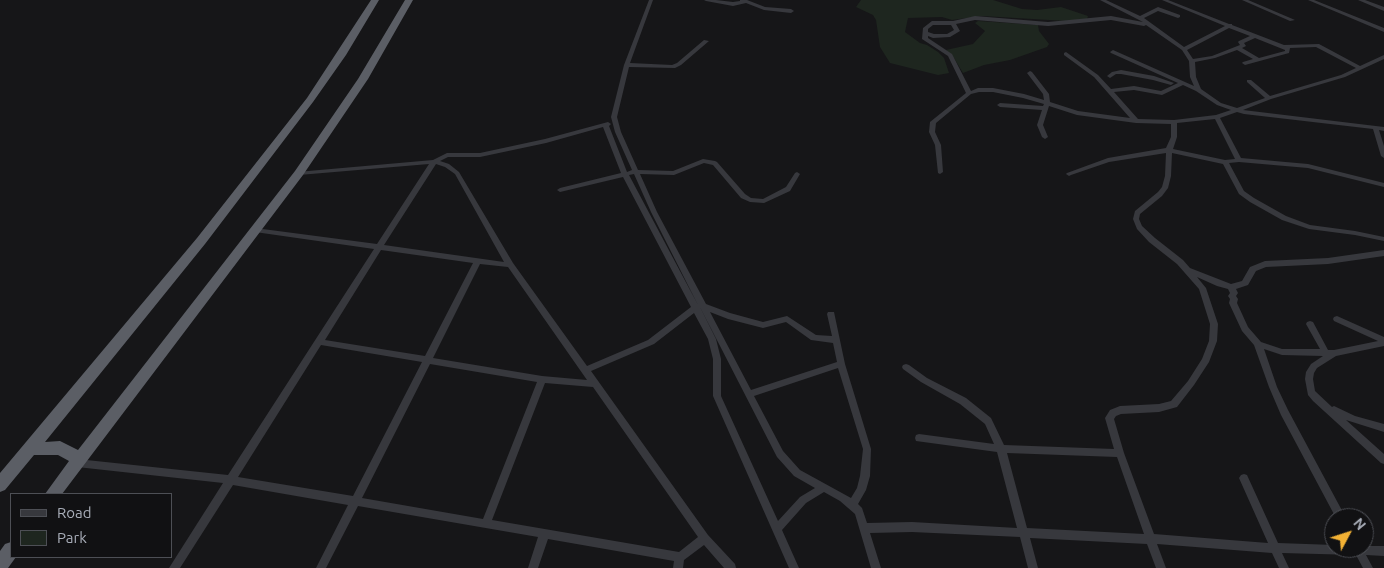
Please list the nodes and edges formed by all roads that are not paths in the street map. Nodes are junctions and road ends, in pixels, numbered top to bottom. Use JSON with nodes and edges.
{"nodes":[{"id":1,"x":375,"y":0,"type":"edge"},
{"id":2,"x":409,"y":0,"type":"edge"},
{"id":3,"x":651,"y":0,"type":"edge"},
{"id":4,"x":706,"y":0,"type":"edge"},
{"id":5,"x":1102,"y":0,"type":"edge"},
{"id":6,"x":1164,"y":0,"type":"edge"},
{"id":7,"x":1244,"y":0,"type":"edge"},
{"id":8,"x":1310,"y":0,"type":"edge"},
{"id":9,"x":1360,"y":0,"type":"edge"},
{"id":10,"x":743,"y":1,"type":"edge"},
{"id":11,"x":1252,"y":1,"type":"edge"},
{"id":12,"x":1384,"y":9,"type":"edge"},
{"id":13,"x":791,"y":11,"type":"dead end"},
{"id":14,"x":1178,"y":16,"type":"dead end"},
{"id":15,"x":1140,"y":18,"type":"junction"},
{"id":16,"x":1292,"y":20,"type":"dead end"},
{"id":17,"x":953,"y":23,"type":"junction"},
{"id":18,"x":1230,"y":25,"type":"junction"},
{"id":19,"x":1154,"y":27,"type":"junction"},
{"id":20,"x":1384,"y":30,"type":"edge"},
{"id":21,"x":926,"y":33,"type":"junction"},
{"id":22,"x":1255,"y":36,"type":"junction"},
{"id":23,"x":706,"y":41,"type":"dead end"},
{"id":24,"x":1284,"y":47,"type":"junction"},
{"id":25,"x":1237,"y":48,"type":"junction"},
{"id":26,"x":1184,"y":49,"type":"junction"},
{"id":27,"x":1113,"y":52,"type":"dead end"},
{"id":28,"x":1066,"y":54,"type":"dead end"},
{"id":29,"x":1384,"y":56,"type":"edge"},
{"id":30,"x":1260,"y":60,"type":"junction"},
{"id":31,"x":1192,"y":61,"type":"junction"},
{"id":32,"x":1245,"y":63,"type":"dead end"},
{"id":33,"x":627,"y":65,"type":"junction"},
{"id":34,"x":1360,"y":68,"type":"junction"},
{"id":35,"x":1030,"y":73,"type":"dead end"},
{"id":36,"x":1110,"y":76,"type":"dead end"},
{"id":37,"x":1249,"y":81,"type":"dead end"},
{"id":38,"x":1179,"y":84,"type":"junction"},
{"id":39,"x":1198,"y":90,"type":"junction"},
{"id":40,"x":1111,"y":91,"type":"junction"},
{"id":41,"x":969,"y":93,"type":"junction"},
{"id":42,"x":1269,"y":98,"type":"junction"},
{"id":43,"x":1000,"y":105,"type":"dead end"},
{"id":44,"x":1046,"y":106,"type":"junction"},
{"id":45,"x":1235,"y":110,"type":"junction"},
{"id":46,"x":1217,"y":117,"type":"junction"},
{"id":47,"x":614,"y":120,"type":"junction"},
{"id":48,"x":1136,"y":121,"type":"junction"},
{"id":49,"x":1174,"y":122,"type":"junction"},
{"id":50,"x":606,"y":126,"type":"junction"},
{"id":51,"x":1375,"y":127,"type":"junction"},
{"id":52,"x":1384,"y":129,"type":"edge"},
{"id":53,"x":1045,"y":137,"type":"dead end"},
{"id":54,"x":1168,"y":150,"type":"junction"},
{"id":55,"x":1384,"y":156,"type":"edge"},
{"id":56,"x":1239,"y":160,"type":"junction"},
{"id":57,"x":434,"y":162,"type":"junction"},
{"id":58,"x":1225,"y":162,"type":"junction"},
{"id":59,"x":634,"y":172,"type":"junction"},
{"id":60,"x":940,"y":172,"type":"dead end"},
{"id":61,"x":299,"y":173,"type":"junction"},
{"id":62,"x":625,"y":174,"type":"junction"},
{"id":63,"x":797,"y":174,"type":"dead end"},
{"id":64,"x":1069,"y":174,"type":"dead end"},
{"id":65,"x":1384,"y":185,"type":"edge"},
{"id":66,"x":560,"y":190,"type":"dead end"},
{"id":67,"x":255,"y":230,"type":"junction"},
{"id":68,"x":1384,"y":239,"type":"edge"},
{"id":69,"x":379,"y":248,"type":"junction"},
{"id":70,"x":1384,"y":253,"type":"edge"},
{"id":71,"x":478,"y":261,"type":"junction"},
{"id":72,"x":510,"y":265,"type":"junction"},
{"id":73,"x":1188,"y":270,"type":"junction"},
{"id":74,"x":1230,"y":287,"type":"junction"},
{"id":75,"x":700,"y":306,"type":"junction"},
{"id":76,"x":831,"y":314,"type":"dead end"},
{"id":77,"x":1337,"y":319,"type":"dead end"},
{"id":78,"x":1310,"y":324,"type":"dead end"},
{"id":79,"x":836,"y":340,"type":"junction"},
{"id":80,"x":1384,"y":341,"type":"edge"},
{"id":81,"x":319,"y":342,"type":"junction"},
{"id":82,"x":1258,"y":344,"type":"junction"},
{"id":83,"x":1330,"y":353,"type":"junction"},
{"id":84,"x":428,"y":361,"type":"junction"},
{"id":85,"x":841,"y":364,"type":"junction"},
{"id":86,"x":906,"y":367,"type":"dead end"},
{"id":87,"x":585,"y":370,"type":"junction"},
{"id":88,"x":542,"y":379,"type":"junction"},
{"id":89,"x":595,"y":384,"type":"junction"},
{"id":90,"x":750,"y":394,"type":"junction"},
{"id":91,"x":1324,"y":404,"type":"junction"},
{"id":92,"x":1384,"y":428,"type":"edge"},
{"id":93,"x":919,"y":438,"type":"dead end"},
{"id":94,"x":29,"y":449,"type":"junction"},
{"id":95,"x":1001,"y":449,"type":"junction"},
{"id":96,"x":1120,"y":452,"type":"junction"},
{"id":97,"x":1384,"y":460,"type":"edge"},
{"id":98,"x":78,"y":461,"type":"junction"},
{"id":99,"x":1244,"y":478,"type":"dead end"},
{"id":100,"x":230,"y":480,"type":"junction"},
{"id":101,"x":0,"y":484,"type":"edge"},
{"id":102,"x":823,"y":488,"type":"junction"},
{"id":103,"x":54,"y":493,"type":"edge"},
{"id":104,"x":354,"y":501,"type":"junction"},
{"id":105,"x":852,"y":504,"type":"junction"},
{"id":106,"x":1336,"y":508,"type":"edge"},
{"id":107,"x":486,"y":524,"type":"junction"},
{"id":108,"x":865,"y":528,"type":"junction"},
{"id":109,"x":777,"y":529,"type":"junction"},
{"id":110,"x":1024,"y":533,"type":"junction"},
{"id":111,"x":544,"y":535,"type":"junction"},
{"id":112,"x":705,"y":538,"type":"junction"},
{"id":113,"x":1150,"y":538,"type":"junction"},
{"id":114,"x":1274,"y":548,"type":"junction"},
{"id":115,"x":1324,"y":549,"type":"edge"},
{"id":116,"x":10,"y":551,"type":"edge"},
{"id":117,"x":680,"y":557,"type":"junction"},
{"id":118,"x":0,"y":565,"type":"edge"},
{"id":119,"x":174,"y":568,"type":"edge"},
{"id":120,"x":321,"y":568,"type":"edge"},
{"id":121,"x":533,"y":568,"type":"edge"},
{"id":122,"x":678,"y":568,"type":"edge"},
{"id":123,"x":731,"y":568,"type":"edge"},
{"id":124,"x":794,"y":568,"type":"edge"},
{"id":125,"x":876,"y":568,"type":"edge"},
{"id":126,"x":1032,"y":568,"type":"edge"},
{"id":127,"x":1161,"y":568,"type":"edge"},
{"id":128,"x":1284,"y":568,"type":"edge"}],
"edges":[{"from":1,"to":94,"type":"highway"},
{"from":2,"to":61,"type":"highway"},
{"from":3,"to":33,"type":"street"},
{"from":4,"to":10,"type":"street"},
{"from":5,"to":15,"type":"street"},
{"from":6,"to":18,"type":"street"},
{"from":7,"to":11,"type":"street"},
{"from":8,"to":20,"type":"street"},
{"from":9,"to":12,"type":"street"},
{"from":10,"to":13,"type":"street"},
{"from":11,"to":16,"type":"street"},
{"from":14,"to":15,"type":"street"},
{"from":15,"to":19,"type":"street"},
{"from":17,"to":19,"type":"street"},
{"from":17,"to":21,"type":"street"},
{"from":17,"to":21,"type":"street"},
{"from":18,"to":22,"type":"street"},
{"from":18,"to":26,"type":"street"},
{"from":19,"to":26,"type":"street"},
{"from":21,"to":41,"type":"street"},
{"from":22,"to":24,"type":"street"},
{"from":22,"to":25,"type":"street"},
{"from":23,"to":33,"type":"street"},
{"from":24,"to":30,"type":"street"},
{"from":24,"to":34,"type":"street"},
{"from":25,"to":30,"type":"street"},
{"from":25,"to":31,"type":"street"},
{"from":26,"to":31,"type":"street"},
{"from":27,"to":38,"type":"street"},
{"from":28,"to":40,"type":"street"},
{"from":29,"to":34,"type":"street"},
{"from":30,"to":32,"type":"street"},
{"from":31,"to":39,"type":"street"},
{"from":33,"to":47,"type":"street"},
{"from":34,"to":42,"type":"street"},
{"from":35,"to":44,"type":"street"},
{"from":36,"to":38,"type":"street"},
{"from":37,"to":42,"type":"street"},
{"from":38,"to":39,"type":"street"},
{"from":38,"to":40,"type":"street"},
{"from":39,"to":45,"type":"street"},
{"from":40,"to":48,"type":"street"},
{"from":41,"to":44,"type":"street"},
{"from":41,"to":60,"type":"street"},
{"from":42,"to":45,"type":"street"},
{"from":43,"to":44,"type":"street"},
{"from":44,"to":48,"type":"street"},
{"from":44,"to":53,"type":"street"},
{"from":45,"to":46,"type":"street"},
{"from":45,"to":51,"type":"street"},
{"from":46,"to":49,"type":"street"},
{"from":46,"to":56,"type":"street"},
{"from":47,"to":50,"type":"street"},
{"from":47,"to":59,"type":"street"},
{"from":48,"to":49,"type":"street"},
{"from":49,"to":54,"type":"street"},
{"from":50,"to":57,"type":"street"},
{"from":50,"to":62,"type":"street"},
{"from":51,"to":52,"type":"street"},
{"from":51,"to":55,"type":"street"},
{"from":54,"to":58,"type":"street"},
{"from":54,"to":64,"type":"street"},
{"from":54,"to":73,"type":"street"},
{"from":56,"to":58,"type":"street"},
{"from":56,"to":65,"type":"street"},
{"from":57,"to":61,"type":"street"},
{"from":57,"to":69,"type":"street"},
{"from":57,"to":72,"type":"street"},
{"from":58,"to":68,"type":"street"},
{"from":59,"to":62,"type":"street"},
{"from":59,"to":63,"type":"street"},
{"from":59,"to":75,"type":"street"},
{"from":61,"to":67,"type":"highway"},
{"from":62,"to":66,"type":"street"},
{"from":62,"to":75,"type":"street"},
{"from":67,"to":69,"type":"street"},
{"from":67,"to":98,"type":"highway"},
{"from":69,"to":71,"type":"street"},
{"from":69,"to":81,"type":"street"},
{"from":70,"to":74,"type":"street"},
{"from":71,"to":72,"type":"street"},
{"from":71,"to":84,"type":"street"},
{"from":72,"to":87,"type":"street"},
{"from":73,"to":74,"type":"street"},
{"from":73,"to":96,"type":"street"},
{"from":74,"to":82,"type":"street"},
{"from":75,"to":79,"type":"street"},
{"from":75,"to":87,"type":"street"},
{"from":75,"to":90,"type":"street"},
{"from":75,"to":109,"type":"street"},
{"from":76,"to":79,"type":"street"},
{"from":77,"to":80,"type":"street"},
{"from":78,"to":83,"type":"street"},
{"from":79,"to":85,"type":"street"},
{"from":80,"to":83,"type":"street"},
{"from":81,"to":84,"type":"street"},
{"from":81,"to":100,"type":"street"},
{"from":82,"to":83,"type":"street"},
{"from":82,"to":106,"type":"street"},
{"from":83,"to":91,"type":"street"},
{"from":84,"to":88,"type":"street"},
{"from":84,"to":104,"type":"street"},
{"from":85,"to":90,"type":"street"},
{"from":85,"to":105,"type":"street"},
{"from":86,"to":95,"type":"street"},
{"from":87,"to":89,"type":"street"},
{"from":88,"to":89,"type":"street"},
{"from":88,"to":107,"type":"street"},
{"from":89,"to":112,"type":"street"},
{"from":90,"to":102,"type":"street"},
{"from":91,"to":92,"type":"street"},
{"from":91,"to":97,"type":"street"},
{"from":93,"to":95,"type":"street"},
{"from":94,"to":98,"type":"highway"},
{"from":94,"to":101,"type":"highway"},
{"from":95,"to":96,"type":"street"},
{"from":95,"to":110,"type":"street"},
{"from":96,"to":113,"type":"street"},
{"from":98,"to":100,"type":"street"},
{"from":98,"to":103,"type":"highway"},
{"from":99,"to":114,"type":"street"},
{"from":100,"to":104,"type":"street"},
{"from":100,"to":119,"type":"street"},
{"from":102,"to":105,"type":"street"},
{"from":102,"to":109,"type":"street"},
{"from":104,"to":107,"type":"street"},
{"from":104,"to":120,"type":"street"},
{"from":105,"to":108,"type":"street"},
{"from":107,"to":111,"type":"street"},
{"from":108,"to":110,"type":"street"},
{"from":108,"to":125,"type":"street"},
{"from":109,"to":124,"type":"street"},
{"from":110,"to":113,"type":"street"},
{"from":110,"to":126,"type":"street"},
{"from":111,"to":117,"type":"street"},
{"from":111,"to":121,"type":"street"},
{"from":112,"to":117,"type":"street"},
{"from":112,"to":123,"type":"street"},
{"from":113,"to":114,"type":"street"},
{"from":113,"to":127,"type":"street"},
{"from":114,"to":115,"type":"street"},
{"from":114,"to":128,"type":"street"},
{"from":116,"to":118,"type":"highway"},
{"from":117,"to":122,"type":"street"}]}
